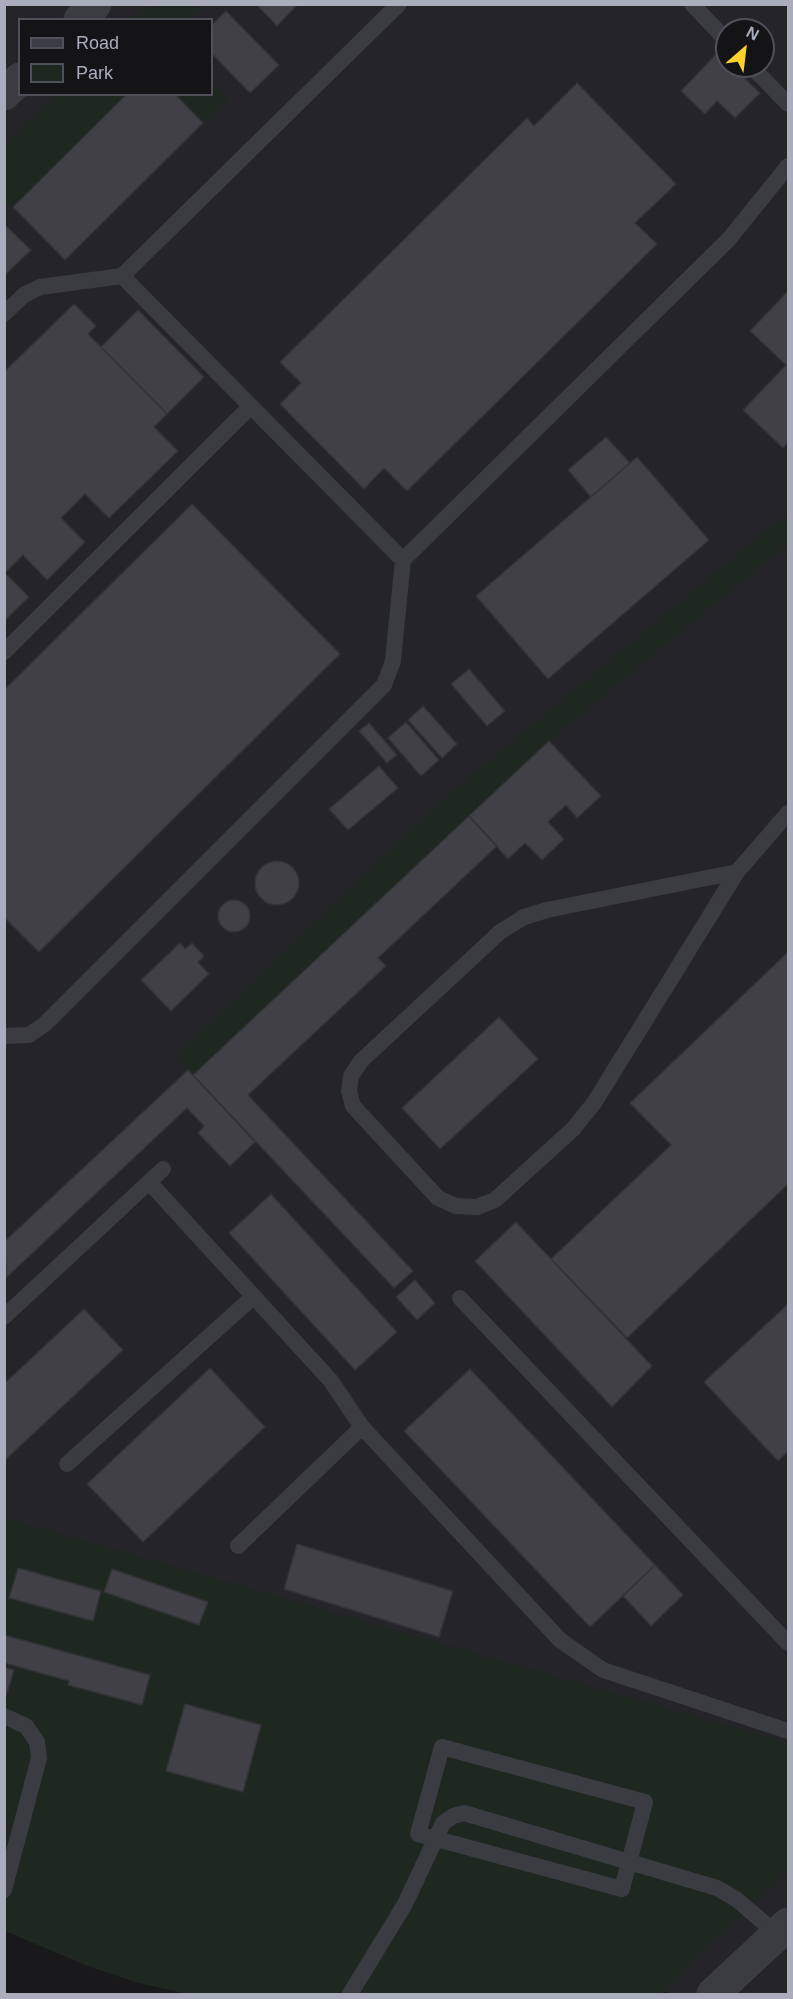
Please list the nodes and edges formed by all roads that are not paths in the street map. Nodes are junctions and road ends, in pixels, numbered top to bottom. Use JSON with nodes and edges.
{"nodes":[{"id":1,"x":95,"y":4,"type":"edge"},
{"id":2,"x":399,"y":4,"type":"edge"},
{"id":3,"x":692,"y":4,"type":"edge"},
{"id":4,"x":82,"y":18,"type":"edge"},
{"id":5,"x":715,"y":28,"type":"edge"},
{"id":6,"x":763,"y":78,"type":"edge"},
{"id":7,"x":18,"y":81,"type":"edge"},
{"id":8,"x":4,"y":94,"type":"edge"},
{"id":9,"x":789,"y":104,"type":"edge"},
{"id":10,"x":789,"y":166,"type":"edge"},
{"id":11,"x":122,"y":276,"type":"junction"},
{"id":12,"x":4,"y":314,"type":"edge"},
{"id":13,"x":251,"y":406,"type":"junction"},
{"id":14,"x":404,"y":560,"type":"junction"},
{"id":15,"x":4,"y":652,"type":"edge"},
{"id":16,"x":789,"y":813,"type":"edge"},
{"id":17,"x":737,"y":872,"type":"junction"},
{"id":18,"x":4,"y":1036,"type":"edge"},
{"id":19,"x":163,"y":1169,"type":"dead end"},
{"id":20,"x":149,"y":1182,"type":"junction"},
{"id":21,"x":253,"y":1297,"type":"junction"},
{"id":22,"x":460,"y":1298,"type":"dead end"},
{"id":23,"x":4,"y":1317,"type":"edge"},
{"id":24,"x":362,"y":1427,"type":"junction"},
{"id":25,"x":67,"y":1464,"type":"dead end"},
{"id":26,"x":238,"y":1546,"type":"dead end"},
{"id":27,"x":789,"y":1643,"type":"edge"},
{"id":28,"x":4,"y":1716,"type":"edge"},
{"id":29,"x":789,"y":1731,"type":"edge"},
{"id":30,"x":435,"y":1838,"type":"junction"},
{"id":31,"x":630,"y":1860,"type":"junction"},
{"id":32,"x":4,"y":1890,"type":"edge"},
{"id":33,"x":783,"y":1929,"type":"edge"},
{"id":34,"x":350,"y":1995,"type":"edge"},
{"id":35,"x":713,"y":1995,"type":"edge"}],
"edges":[{"from":1,"to":4,"type":"street"},
{"from":2,"to":11,"type":"lane"},
{"from":3,"to":5,"type":"lane"},
{"from":6,"to":9,"type":"lane"},
{"from":7,"to":8,"type":"street"},
{"from":10,"to":14,"type":"lane"},
{"from":11,"to":12,"type":"lane"},
{"from":11,"to":13,"type":"lane"},
{"from":13,"to":14,"type":"lane"},
{"from":13,"to":15,"type":"lane"},
{"from":14,"to":18,"type":"lane"},
{"from":16,"to":17,"type":"lane"},
{"from":17,"to":17,"type":"lane"},
{"from":19,"to":20,"type":"lane"},
{"from":20,"to":21,"type":"lane"},
{"from":20,"to":23,"type":"lane"},
{"from":21,"to":24,"type":"lane"},
{"from":21,"to":25,"type":"lane"},
{"from":22,"to":27,"type":"lane"},
{"from":24,"to":26,"type":"lane"},
{"from":24,"to":29,"type":"lane"},
{"from":28,"to":32,"type":"lane"},
{"from":30,"to":31,"type":"lane"},
{"from":30,"to":31,"type":"lane"},
{"from":30,"to":31,"type":"lane"},
{"from":30,"to":34,"type":"lane"},
{"from":31,"to":33,"type":"lane"},
{"from":33,"to":35,"type":"street"}]}
